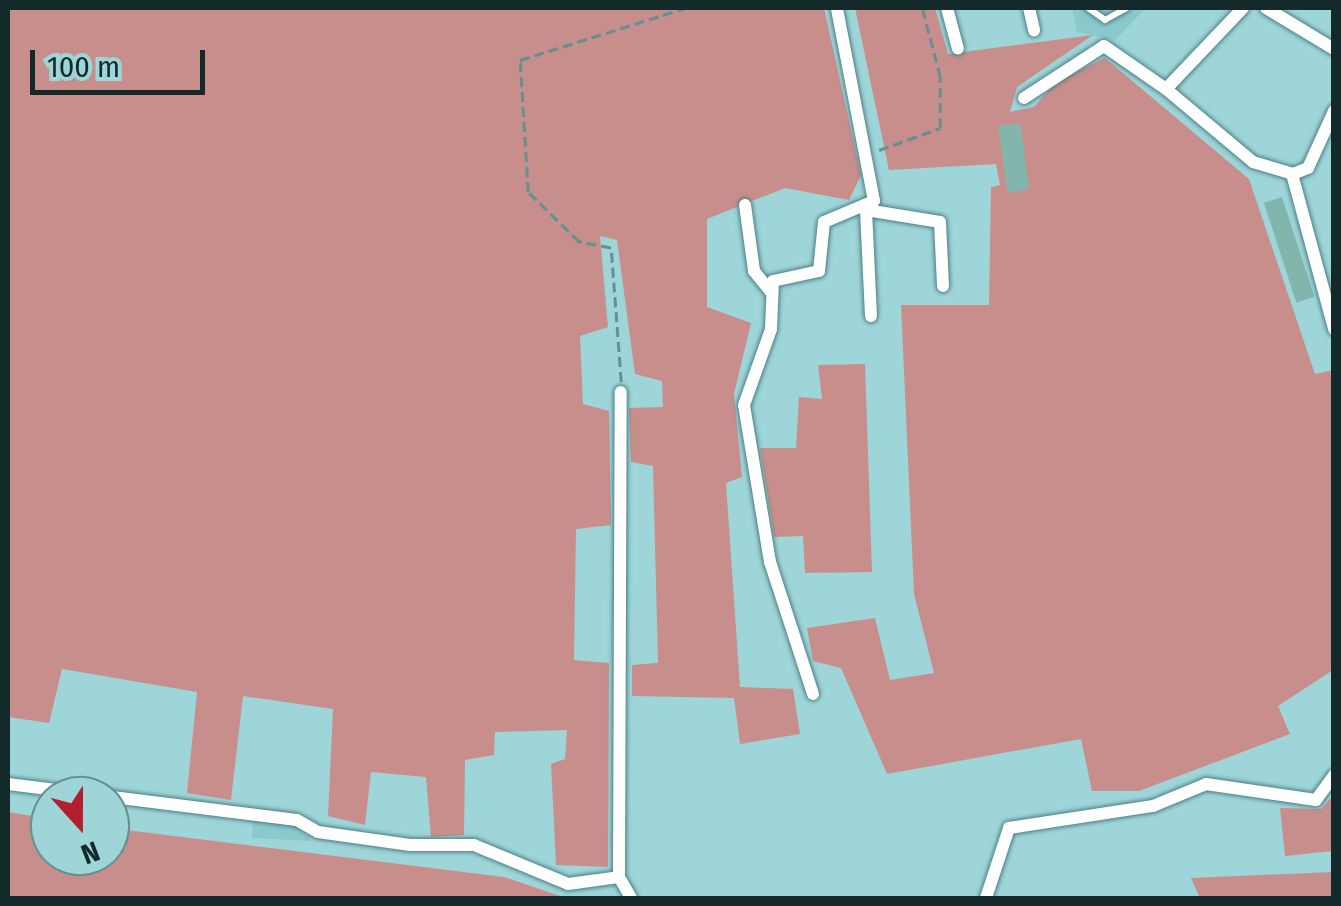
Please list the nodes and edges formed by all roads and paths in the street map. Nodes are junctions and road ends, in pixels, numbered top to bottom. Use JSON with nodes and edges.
{"nodes":[{"id":1,"x":684,"y":8,"type":"edge"},
{"id":2,"x":837,"y":8,"type":"edge"},
{"id":3,"x":922,"y":8,"type":"edge"},
{"id":4,"x":947,"y":8,"type":"edge"},
{"id":5,"x":1029,"y":8,"type":"edge"},
{"id":6,"x":1088,"y":8,"type":"edge"},
{"id":7,"x":1127,"y":8,"type":"edge"},
{"id":8,"x":1243,"y":8,"type":"edge"},
{"id":9,"x":1266,"y":8,"type":"edge"},
{"id":10,"x":1034,"y":30,"type":"dead end"},
{"id":11,"x":958,"y":49,"type":"dead end"},
{"id":12,"x":1334,"y":49,"type":"edge"},
{"id":13,"x":1166,"y":88,"type":"junction"},
{"id":14,"x":1024,"y":98,"type":"dead end"},
{"id":15,"x":1334,"y":111,"type":"edge"},
{"id":16,"x":872,"y":148,"type":"dead end"},
{"id":17,"x":1292,"y":174,"type":"junction"},
{"id":18,"x":745,"y":206,"type":"dead end"},
{"id":19,"x":866,"y":210,"type":"junction"},
{"id":20,"x":944,"y":286,"type":"dead end"},
{"id":21,"x":770,"y":291,"type":"junction"},
{"id":22,"x":872,"y":316,"type":"dead end"},
{"id":23,"x":1334,"y":330,"type":"edge"},
{"id":24,"x":621,"y":392,"type":"joint"},
{"id":25,"x":812,"y":694,"type":"dead end"},
{"id":26,"x":1334,"y":775,"type":"edge"},
{"id":27,"x":8,"y":784,"type":"edge"},
{"id":28,"x":619,"y":877,"type":"junction"},
{"id":29,"x":631,"y":898,"type":"edge"},
{"id":30,"x":986,"y":898,"type":"edge"}],
"edges":[{"from":1,"to":24,"type":"path"},
{"from":2,"to":19,"type":"street"},
{"from":3,"to":16,"type":"path"},
{"from":4,"to":11,"type":"street"},
{"from":5,"to":10,"type":"street"},
{"from":6,"to":7,"type":"lane"},
{"from":8,"to":13,"type":"street"},
{"from":9,"to":12,"type":"street"},
{"from":13,"to":14,"type":"street"},
{"from":13,"to":17,"type":"street"},
{"from":15,"to":17,"type":"street"},
{"from":17,"to":23,"type":"street"},
{"from":18,"to":21,"type":"street"},
{"from":19,"to":20,"type":"street"},
{"from":19,"to":21,"type":"street"},
{"from":19,"to":22,"type":"street"},
{"from":21,"to":25,"type":"street"},
{"from":24,"to":28,"type":"street"},
{"from":26,"to":30,"type":"street"},
{"from":27,"to":28,"type":"street"},
{"from":28,"to":29,"type":"street"}]}
